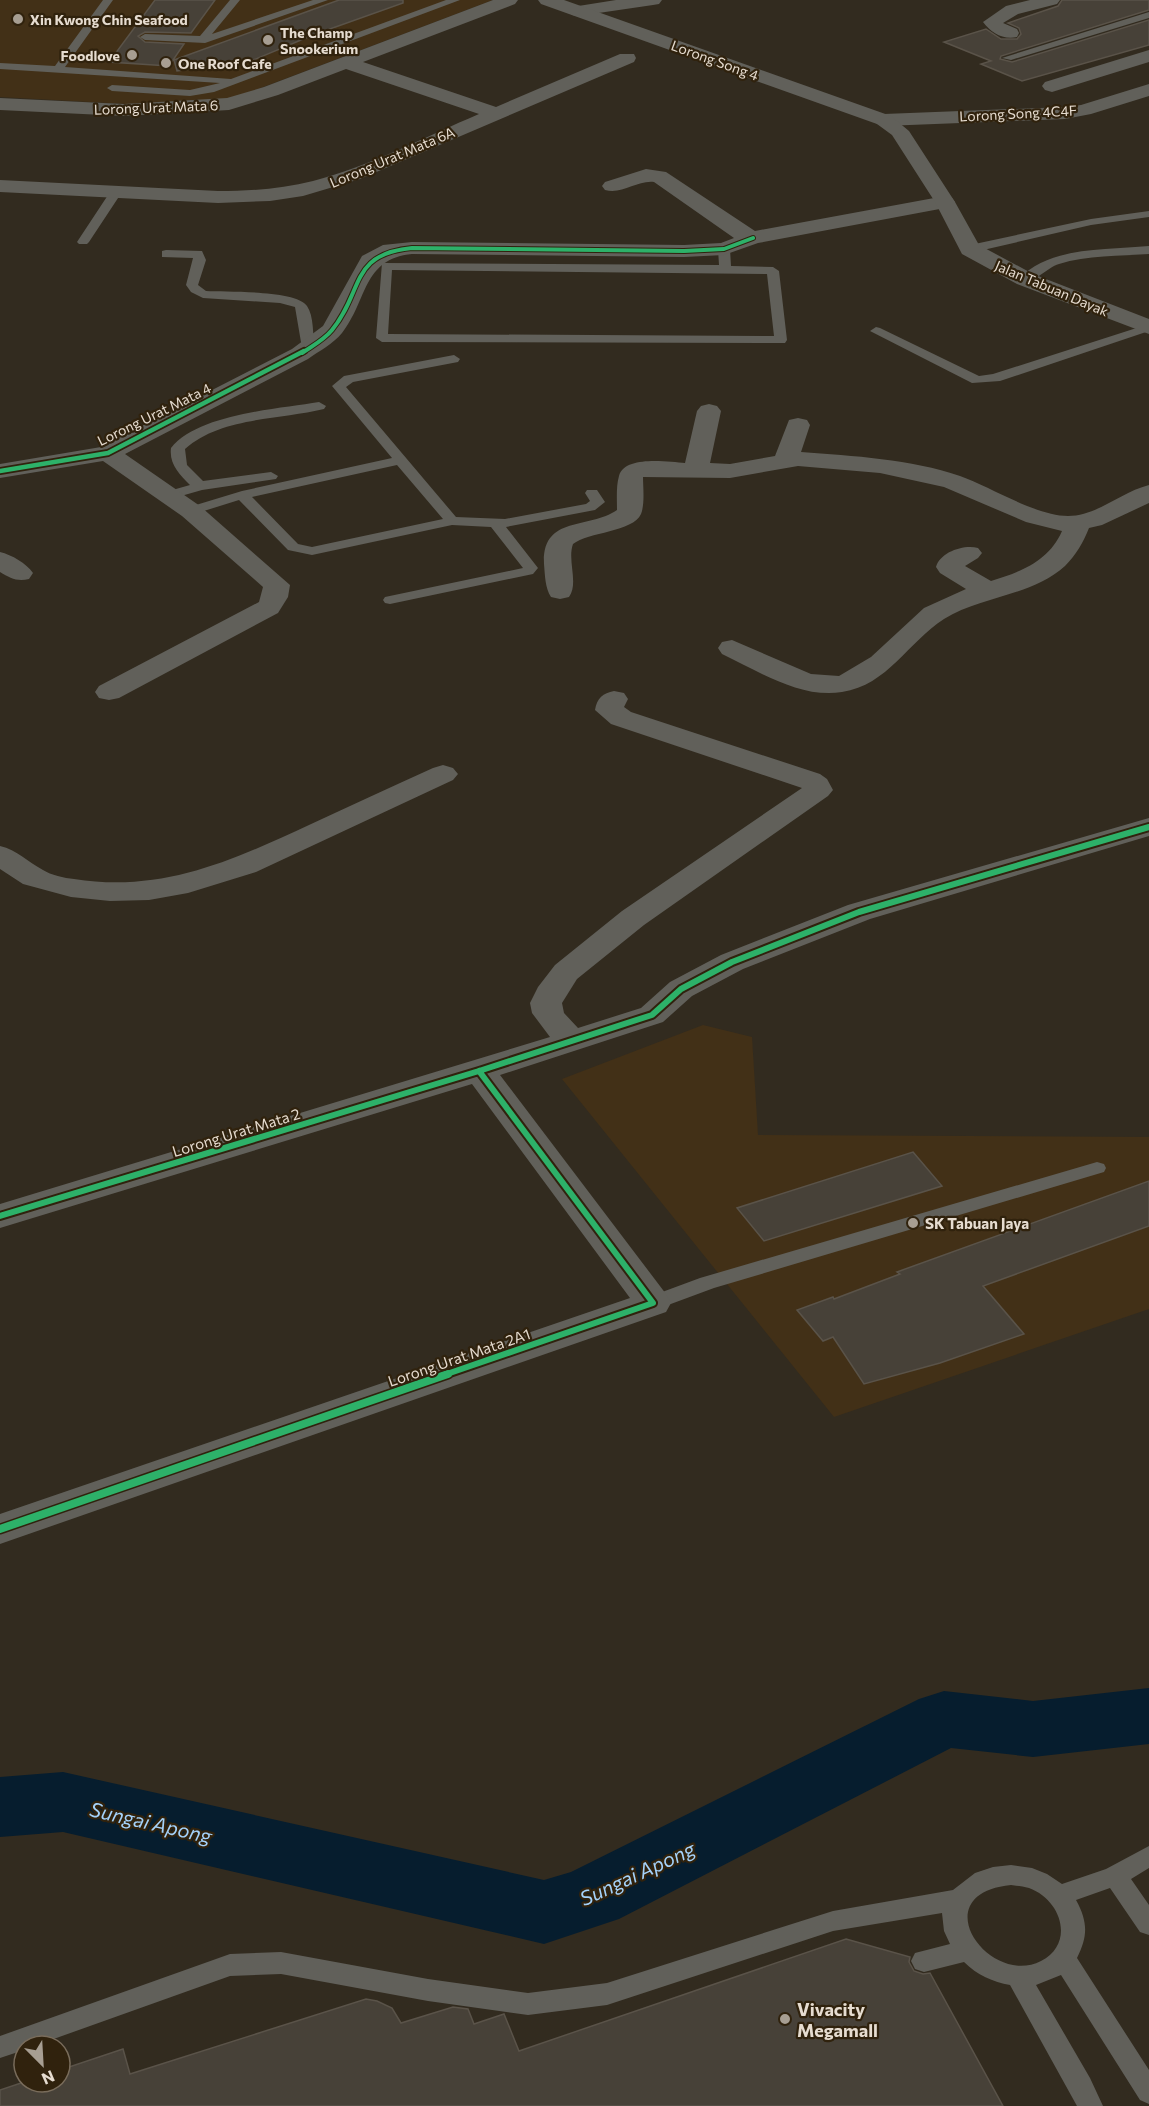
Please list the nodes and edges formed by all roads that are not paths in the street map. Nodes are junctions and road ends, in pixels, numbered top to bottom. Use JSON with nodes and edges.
{"nodes":[{"id":1,"x":108,"y":0,"type":"edge"},
{"id":2,"x":235,"y":0,"type":"edge"},
{"id":3,"x":322,"y":0,"type":"edge"},
{"id":4,"x":455,"y":0,"type":"edge"},
{"id":5,"x":509,"y":0,"type":"edge"},
{"id":6,"x":547,"y":0,"type":"edge"},
{"id":7,"x":654,"y":0,"type":"edge"},
{"id":8,"x":1051,"y":0,"type":"edge"},
{"id":9,"x":578,"y":11,"type":"junction"},
{"id":10,"x":1149,"y":15,"type":"edge"},
{"id":11,"x":1010,"y":33,"type":"dead end"},
{"id":12,"x":145,"y":37,"type":"dead end"},
{"id":13,"x":203,"y":39,"type":"junction"},
{"id":14,"x":1149,"y":57,"type":"edge"},
{"id":15,"x":627,"y":58,"type":"dead end"},
{"id":16,"x":1006,"y":58,"type":"dead end"},
{"id":17,"x":344,"y":62,"type":"junction"},
{"id":18,"x":2,"y":69,"type":"edge"},
{"id":19,"x":58,"y":70,"type":"junction"},
{"id":20,"x":124,"y":74,"type":"junction"},
{"id":21,"x":235,"y":80,"type":"junction"},
{"id":22,"x":1052,"y":87,"type":"dead end"},
{"id":23,"x":112,"y":88,"type":"junction"},
{"id":24,"x":1149,"y":90,"type":"edge"},
{"id":25,"x":0,"y":104,"type":"edge"},
{"id":26,"x":94,"y":109,"type":"junction"},
{"id":27,"x":495,"y":113,"type":"junction"},
{"id":28,"x":884,"y":120,"type":"junction"},
{"id":29,"x":0,"y":186,"type":"edge"},
{"id":30,"x":612,"y":186,"type":"dead end"},
{"id":31,"x":116,"y":192,"type":"junction"},
{"id":32,"x":945,"y":202,"type":"junction"},
{"id":33,"x":1149,"y":214,"type":"edge"},
{"id":34,"x":753,"y":238,"type":"junction"},
{"id":35,"x":83,"y":242,"type":"dead end"},
{"id":36,"x":970,"y":249,"type":"junction"},
{"id":37,"x":1149,"y":250,"type":"edge"},
{"id":38,"x":166,"y":254,"type":"dead end"},
{"id":39,"x":725,"y":259,"type":"junction"},
{"id":40,"x":1025,"y":279,"type":"junction"},
{"id":41,"x":1148,"y":327,"type":"edge"},
{"id":42,"x":876,"y":331,"type":"dead end"},
{"id":43,"x":308,"y":348,"type":"junction"},
{"id":44,"x":454,"y":359,"type":"dead end"},
{"id":45,"x":320,"y":406,"type":"dead end"},
{"id":46,"x":709,"y":411,"type":"dead end"},
{"id":47,"x":798,"y":425,"type":"dead end"},
{"id":48,"x":108,"y":453,"type":"junction"},
{"id":49,"x":364,"y":456,"type":"dead end"},
{"id":50,"x":400,"y":460,"type":"junction"},
{"id":51,"x":786,"y":460,"type":"junction"},
{"id":52,"x":696,"y":470,"type":"junction"},
{"id":53,"x":0,"y":471,"type":"edge"},
{"id":54,"x":200,"y":486,"type":"junction"},
{"id":55,"x":592,"y":493,"type":"dead end"},
{"id":56,"x":1149,"y":493,"type":"edge"},
{"id":57,"x":242,"y":495,"type":"junction"},
{"id":58,"x":167,"y":496,"type":"junction"},
{"id":59,"x":191,"y":511,"type":"junction"},
{"id":60,"x":452,"y":521,"type":"junction"},
{"id":61,"x":496,"y":524,"type":"junction"},
{"id":62,"x":1078,"y":524,"type":"junction"},
{"id":63,"x":969,"y":553,"type":"dead end"},
{"id":64,"x":987,"y":590,"type":"junction"},
{"id":65,"x":560,"y":591,"type":"dead end"},
{"id":66,"x":390,"y":600,"type":"dead end"},
{"id":67,"x":732,"y":648,"type":"dead end"},
{"id":68,"x":109,"y":692,"type":"dead end"},
{"id":69,"x":614,"y":699,"type":"dead end"},
{"id":70,"x":444,"y":774,"type":"dead end"},
{"id":71,"x":1149,"y":827,"type":"edge"},
{"id":72,"x":0,"y":855,"type":"edge"},
{"id":73,"x":571,"y":1041,"type":"junction"},
{"id":74,"x":479,"y":1071,"type":"junction"},
{"id":75,"x":1097,"y":1168,"type":"dead end"},
{"id":76,"x":0,"y":1216,"type":"edge"},
{"id":77,"x":653,"y":1303,"type":"junction"},
{"id":78,"x":0,"y":1529,"type":"edge"},
{"id":79,"x":1149,"y":1856,"type":"edge"},
{"id":80,"x":1115,"y":1876,"type":"junction"},
{"id":81,"x":1059,"y":1896,"type":"junction"},
{"id":82,"x":957,"y":1900,"type":"junction"},
{"id":83,"x":1149,"y":1925,"type":"edge"},
{"id":84,"x":967,"y":1951,"type":"junction"},
{"id":85,"x":1064,"y":1959,"type":"junction"},
{"id":86,"x":924,"y":1961,"type":"dead end"},
{"id":87,"x":1018,"y":1976,"type":"junction"},
{"id":88,"x":0,"y":2047,"type":"edge"},
{"id":89,"x":1149,"y":2092,"type":"edge"},
{"id":90,"x":1090,"y":2106,"type":"edge"}],
"edges":[{"from":1,"to":19,"type":"lane"},
{"from":2,"to":13,"type":"lane"},
{"from":3,"to":13,"type":"lane"},
{"from":4,"to":21,"type":"lane"},
{"from":5,"to":17,"type":"street","name":"Lorong Urat Mata 6"},
{"from":6,"to":9,"type":"street","name":"Lorong Song 4"},
{"from":7,"to":9,"type":"street"},
{"from":8,"to":11,"type":"street"},
{"from":9,"to":28,"type":"street","name":"Lorong Song 4"},
{"from":10,"to":16,"type":"lane"},
{"from":12,"to":13,"type":"lane"},
{"from":14,"to":22,"type":"street"},
{"from":15,"to":27,"type":"street","name":"Lorong Urat Mata 6A"},
{"from":17,"to":26,"type":"street","name":"Lorong Urat Mata 6"},
{"from":17,"to":27,"type":"street"},
{"from":18,"to":19,"type":"lane"},
{"from":19,"to":20,"type":"lane"},
{"from":20,"to":21,"type":"lane"},
{"from":20,"to":23,"type":"lane"},
{"from":21,"to":23,"type":"lane"},
{"from":23,"to":26,"type":"lane"},
{"from":24,"to":28,"type":"street","name":"Lorong Song 4C4F"},
{"from":25,"to":26,"type":"street","name":"Lorong Urat Mata 6"},
{"from":27,"to":31,"type":"street","name":"Lorong Urat Mata 6A"},
{"from":28,"to":32,"type":"street","name":"Jalan Tabuan Dayak"},
{"from":29,"to":31,"type":"street","name":"Lorong Urat Mata 6A"},
{"from":30,"to":34,"type":"street"},
{"from":31,"to":35,"type":"lane"},
{"from":32,"to":34,"type":"street","name":"Lorong Urat Mata 4"},
{"from":32,"to":36,"type":"street","name":"Jalan Tabuan Dayak"},
{"from":33,"to":36,"type":"lane"},
{"from":34,"to":39,"type":"street","name":"Lorong Urat Mata 4"},
{"from":36,"to":40,"type":"street","name":"Jalan Tabuan Dayak"},
{"from":37,"to":40,"type":"lane"},
{"from":38,"to":43,"type":"lane"},
{"from":39,"to":39,"type":"lane"},
{"from":39,"to":43,"type":"street","name":"Lorong Urat Mata 4"},
{"from":40,"to":41,"type":"street","name":"Jalan Tabuan Dayak"},
{"from":41,"to":42,"type":"lane"},
{"from":43,"to":48,"type":"street","name":"Lorong Urat Mata 4"},
{"from":44,"to":50,"type":"lane"},
{"from":45,"to":54,"type":"lane"},
{"from":46,"to":52,"type":"street"},
{"from":47,"to":51,"type":"street"},
{"from":48,"to":53,"type":"street","name":"Lorong Urat Mata 4"},
{"from":48,"to":58,"type":"street"},
{"from":49,"to":54,"type":"lane"},
{"from":50,"to":57,"type":"lane"},
{"from":50,"to":60,"type":"lane"},
{"from":51,"to":52,"type":"street"},
{"from":51,"to":62,"type":"street"},
{"from":52,"to":65,"type":"street"},
{"from":54,"to":58,"type":"lane"},
{"from":55,"to":61,"type":"lane"},
{"from":56,"to":62,"type":"street"},
{"from":57,"to":59,"type":"lane"},
{"from":57,"to":60,"type":"lane"},
{"from":58,"to":59,"type":"street"},
{"from":59,"to":68,"type":"street"},
{"from":60,"to":61,"type":"lane"},
{"from":61,"to":66,"type":"lane"},
{"from":62,"to":64,"type":"street"},
{"from":63,"to":64,"type":"street"},
{"from":64,"to":67,"type":"street"},
{"from":69,"to":73,"type":"street"},
{"from":70,"to":72,"type":"street"},
{"from":71,"to":73,"type":"street","name":"Lorong Urat Mata 2"},
{"from":73,"to":74,"type":"street","name":"Lorong Urat Mata 2"},
{"from":74,"to":76,"type":"street","name":"Lorong Urat Mata 2"},
{"from":74,"to":77,"type":"street"},
{"from":75,"to":77,"type":"lane"},
{"from":77,"to":78,"type":"street","name":"Lorong Urat Mata 2A1"},
{"from":79,"to":80,"type":"lane"},
{"from":80,"to":81,"type":"lane"},
{"from":80,"to":83,"type":"lane"},
{"from":81,"to":82,"type":"lane"},
{"from":81,"to":85,"type":"lane"},
{"from":82,"to":84,"type":"lane"},
{"from":82,"to":88,"type":"lane"},
{"from":84,"to":86,"type":"lane"},
{"from":84,"to":87,"type":"lane"},
{"from":85,"to":87,"type":"lane"},
{"from":85,"to":89,"type":"lane"},
{"from":87,"to":90,"type":"lane"}]}
